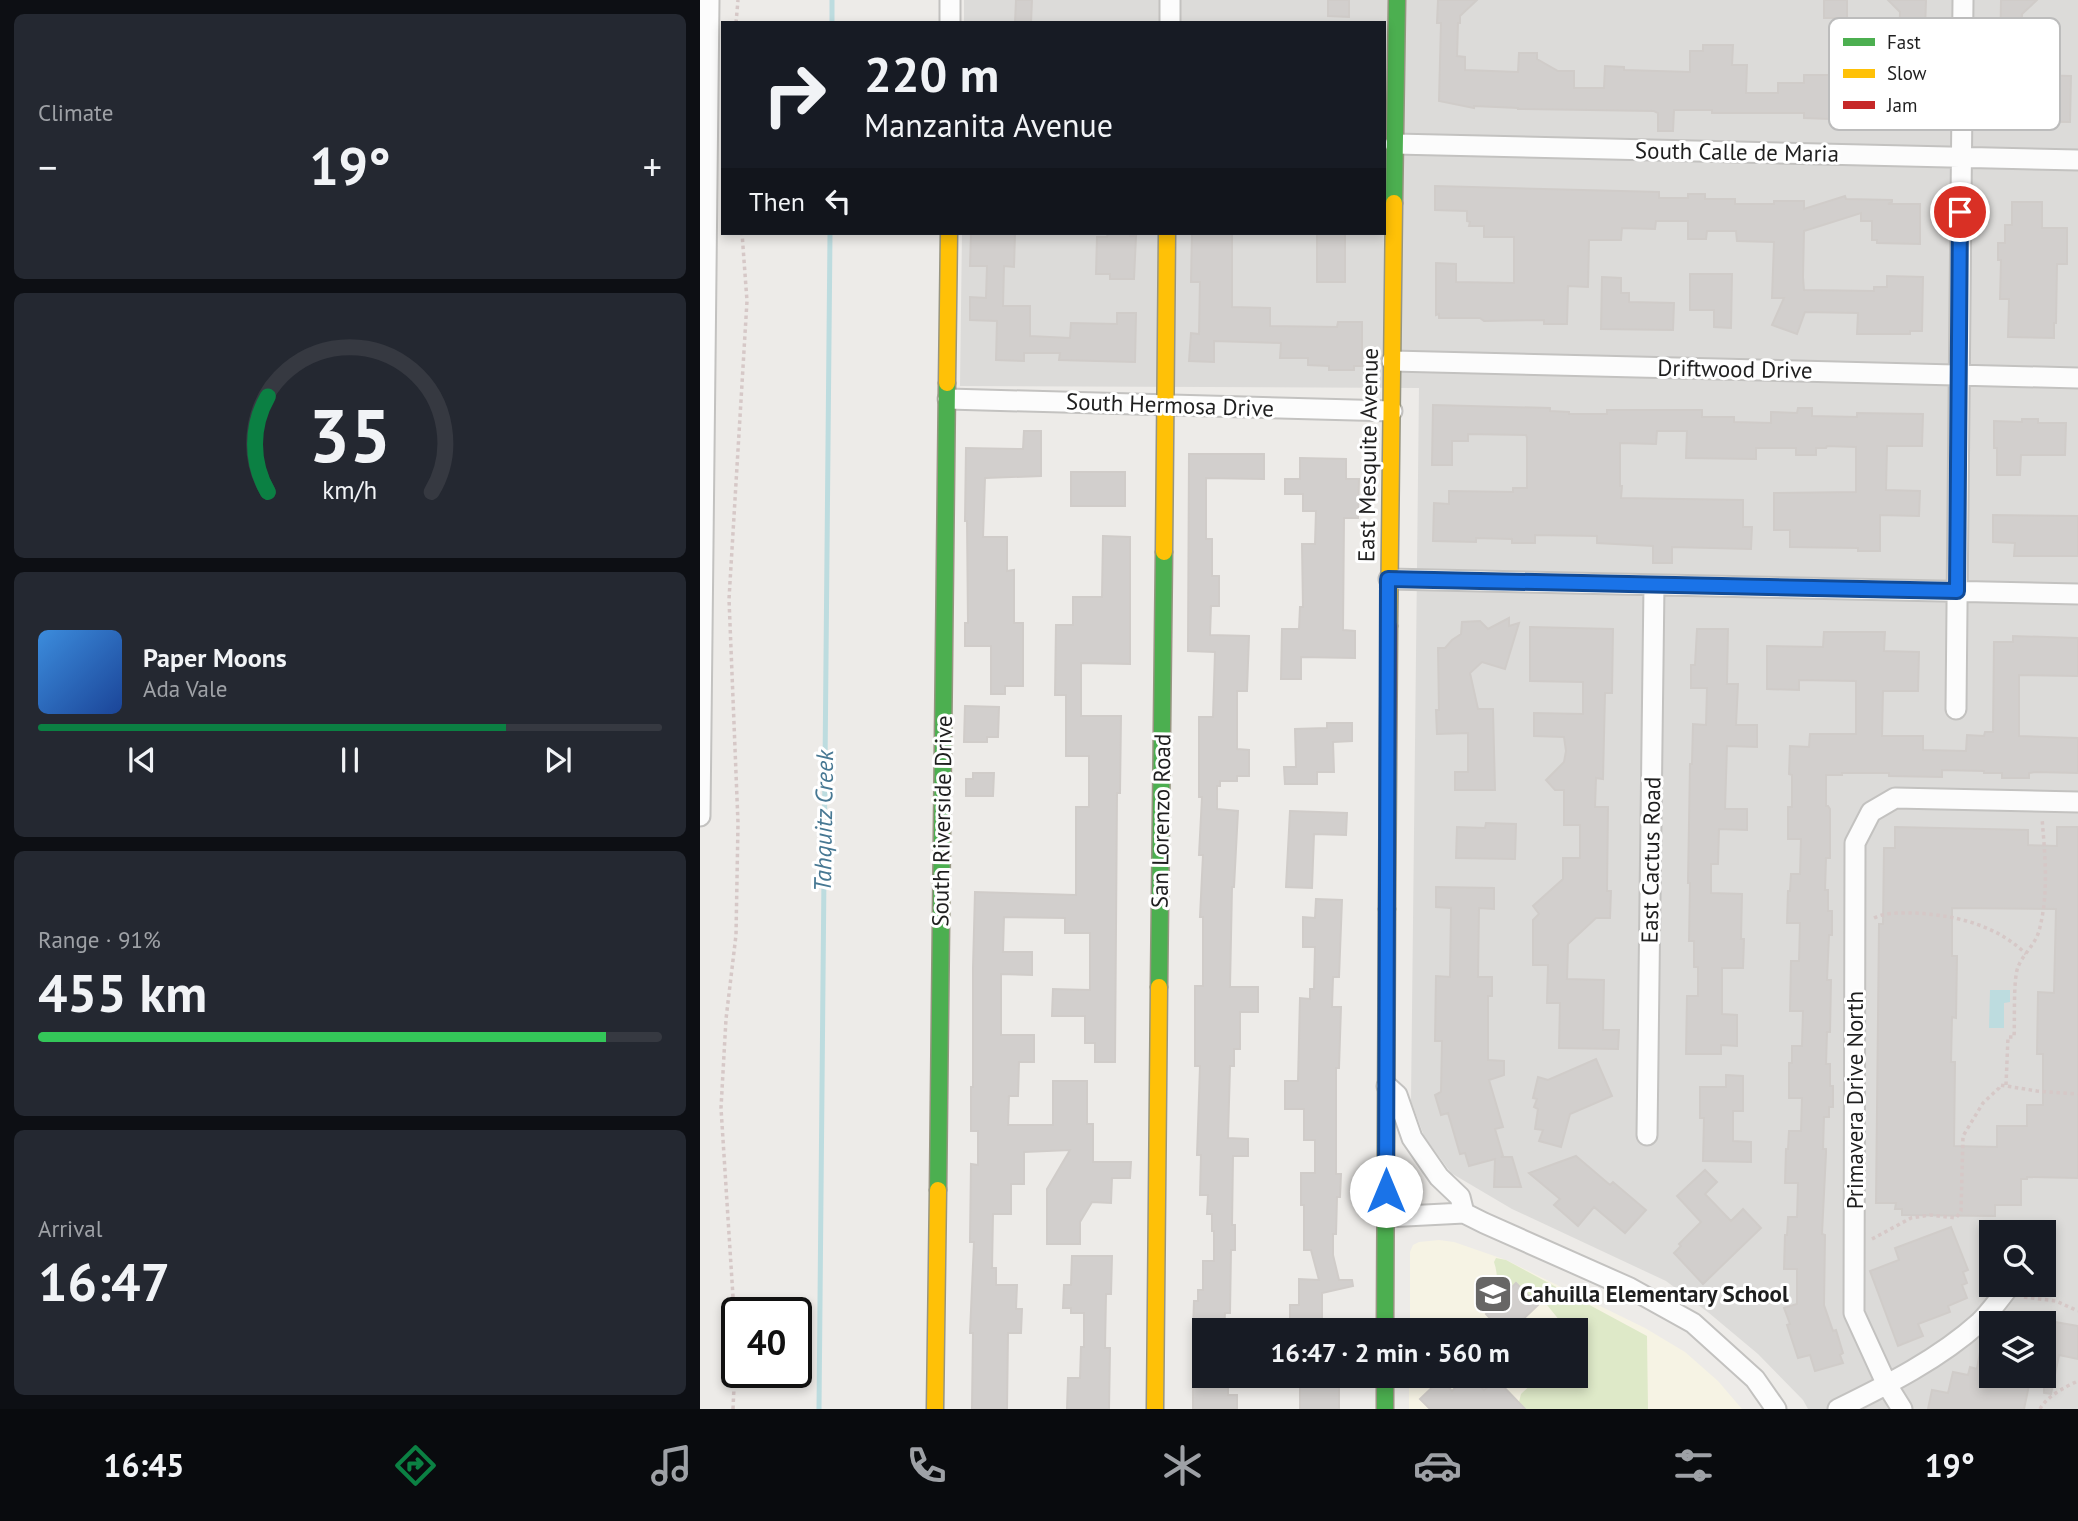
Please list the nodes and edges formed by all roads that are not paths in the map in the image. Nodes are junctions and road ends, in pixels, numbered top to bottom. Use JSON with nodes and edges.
{"nodes":[{"id":1,"x":709,"y":0,"type":"edge"},
{"id":2,"x":950,"y":0,"type":"edge"},
{"id":3,"x":1170,"y":0,"type":"edge"},
{"id":4,"x":1397,"y":0,"type":"edge"},
{"id":5,"x":1963,"y":0,"type":"edge"},
{"id":6,"x":1963,"y":18,"type":"edge"},
{"id":7,"x":950,"y":21,"type":"edge"},
{"id":8,"x":1170,"y":21,"type":"edge"},
{"id":9,"x":1961,"y":130,"type":"edge"},
{"id":10,"x":1395,"y":144,"type":"junction"},
{"id":11,"x":1961,"y":157,"type":"junction"},
{"id":12,"x":2078,"y":160,"type":"edge"},
{"id":13,"x":949,"y":235,"type":"edge"},
{"id":14,"x":1167,"y":235,"type":"edge"},
{"id":15,"x":703,"y":293,"type":"edge"},
{"id":16,"x":1392,"y":361,"type":"junction"},
{"id":17,"x":1959,"y":375,"type":"junction"},
{"id":18,"x":2078,"y":378,"type":"edge"},
{"id":19,"x":948,"y":400,"type":"junction"},
{"id":20,"x":1166,"y":404,"type":"junction"},
{"id":21,"x":1392,"y":411,"type":"junction"},
{"id":22,"x":701,"y":492,"type":"edge"},
{"id":23,"x":1388,"y":579,"type":"junction"},
{"id":24,"x":1654,"y":585,"type":"junction"},
{"id":25,"x":1957,"y":591,"type":"junction"},
{"id":26,"x":2078,"y":594,"type":"edge"},
{"id":27,"x":1956,"y":709,"type":"dead end"},
{"id":28,"x":2078,"y":802,"type":"edge"},
{"id":29,"x":700,"y":816,"type":"edge"},
{"id":30,"x":1387,"y":1086,"type":"junction"},
{"id":31,"x":1647,"y":1135,"type":"dead end"},
{"id":32,"x":1464,"y":1213,"type":"junction"},
{"id":33,"x":1386,"y":1217,"type":"junction"},
{"id":34,"x":2000,"y":1297,"type":"edge"},
{"id":35,"x":1385,"y":1318,"type":"edge"},
{"id":36,"x":1887,"y":1385,"type":"junction"},
{"id":37,"x":1385,"y":1388,"type":"edge"},
{"id":38,"x":935,"y":1409,"type":"edge"},
{"id":39,"x":1155,"y":1409,"type":"edge"},
{"id":40,"x":1385,"y":1409,"type":"edge"},
{"id":41,"x":1776,"y":1409,"type":"edge"},
{"id":42,"x":1838,"y":1409,"type":"edge"},
{"id":43,"x":1902,"y":1409,"type":"edge"}],
"edges":[{"from":1,"to":15,"type":"street"},
{"from":2,"to":7,"type":"street"},
{"from":3,"to":8,"type":"street"},
{"from":4,"to":10,"type":"street","name":"East Mesquite Avenue"},
{"from":5,"to":6,"type":"street"},
{"from":9,"to":11,"type":"street"},
{"from":10,"to":11,"type":"street","name":"South Calle de Maria"},
{"from":10,"to":16,"type":"street","name":"East Mesquite Avenue"},
{"from":11,"to":12,"type":"street","name":"South Calle de Maria"},
{"from":11,"to":17,"type":"street"},
{"from":13,"to":19,"type":"street","name":"South Riverside Drive"},
{"from":14,"to":20,"type":"street","name":"San Lorenzo Road"},
{"from":15,"to":22,"type":"street"},
{"from":16,"to":17,"type":"street","name":"Driftwood Drive"},
{"from":16,"to":21,"type":"street","name":"East Mesquite Avenue"},
{"from":17,"to":18,"type":"street","name":"Driftwood Drive"},
{"from":17,"to":25,"type":"street"},
{"from":19,"to":20,"type":"street","name":"South Hermosa Drive"},
{"from":19,"to":38,"type":"street","name":"South Riverside Drive"},
{"from":20,"to":21,"type":"street","name":"South Hermosa Drive"},
{"from":20,"to":39,"type":"street","name":"San Lorenzo Road"},
{"from":21,"to":23,"type":"street","name":"East Mesquite Avenue"},
{"from":22,"to":29,"type":"street"},
{"from":23,"to":24,"type":"street"},
{"from":23,"to":30,"type":"street","name":"East Mesquite Avenue"},
{"from":24,"to":25,"type":"street"},
{"from":24,"to":31,"type":"street","name":"East Cactus Road"},
{"from":25,"to":26,"type":"street"},
{"from":25,"to":27,"type":"street"},
{"from":28,"to":36,"type":"street","name":"Primavera Drive North"},
{"from":30,"to":32,"type":"street"},
{"from":30,"to":33,"type":"street","name":"East Mesquite Avenue"},
{"from":32,"to":33,"type":"street"},
{"from":32,"to":41,"type":"street"},
{"from":33,"to":35,"type":"street","name":"East Mesquite Avenue"},
{"from":34,"to":36,"type":"street"},
{"from":36,"to":42,"type":"street"},
{"from":36,"to":43,"type":"street","name":"Primavera Drive North"},
{"from":37,"to":40,"type":"street"}]}
